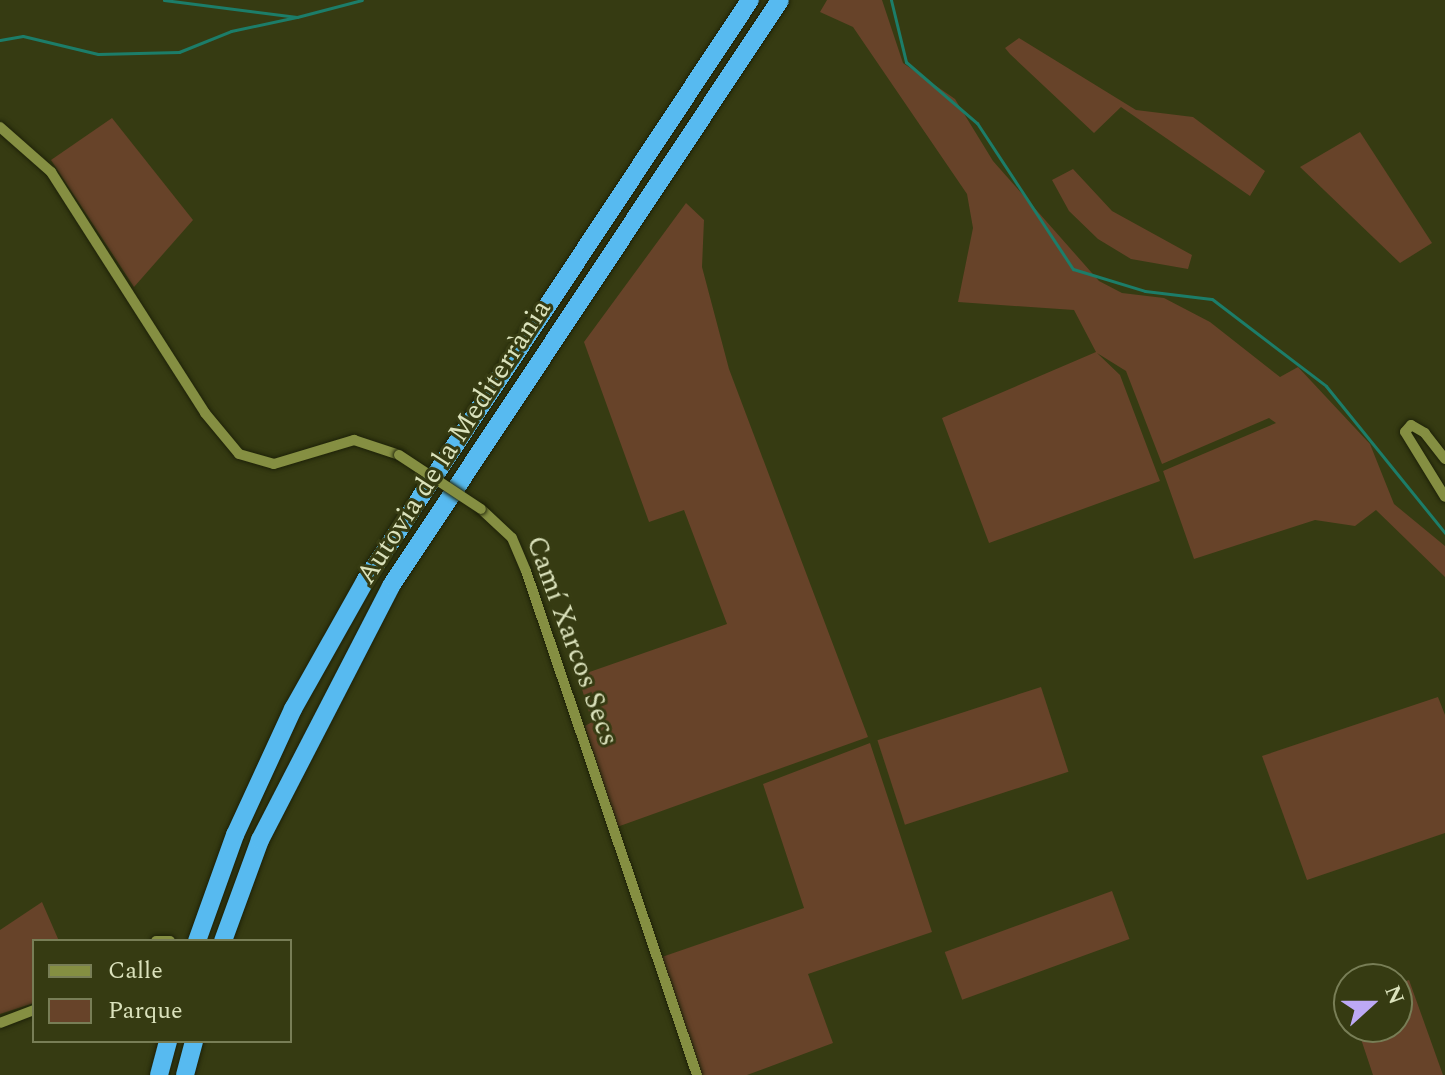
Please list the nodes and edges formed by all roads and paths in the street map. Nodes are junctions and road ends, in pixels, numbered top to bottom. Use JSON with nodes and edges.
{"nodes":[{"id":1,"x":750,"y":0,"type":"edge"},
{"id":2,"x":780,"y":0,"type":"edge"},
{"id":3,"x":0,"y":127,"type":"edge"},
{"id":4,"x":1445,"y":459,"type":"edge"},
{"id":5,"x":1445,"y":497,"type":"edge"},
{"id":6,"x":198,"y":939,"type":"edge"},
{"id":7,"x":224,"y":939,"type":"edge"},
{"id":8,"x":32,"y":1011,"type":"edge"},
{"id":9,"x":0,"y":1023,"type":"edge"},
{"id":10,"x":167,"y":1043,"type":"edge"},
{"id":11,"x":193,"y":1043,"type":"edge"},
{"id":12,"x":159,"y":1075,"type":"edge"},
{"id":13,"x":185,"y":1075,"type":"edge"},
{"id":14,"x":697,"y":1075,"type":"edge"}],
"edges":[{"from":1,"to":6,"type":"highway","name":"Autovia de la Mediterrània"},
{"from":2,"to":7,"type":"highway","name":"Autovia de la Mediterrània"},
{"from":3,"to":14,"type":"street","name":"Camí Xarcos Secs","bridge":true},
{"from":4,"to":5,"type":"street"},
{"from":8,"to":9,"type":"street"},
{"from":10,"to":12,"type":"highway"},
{"from":11,"to":13,"type":"highway"}]}
